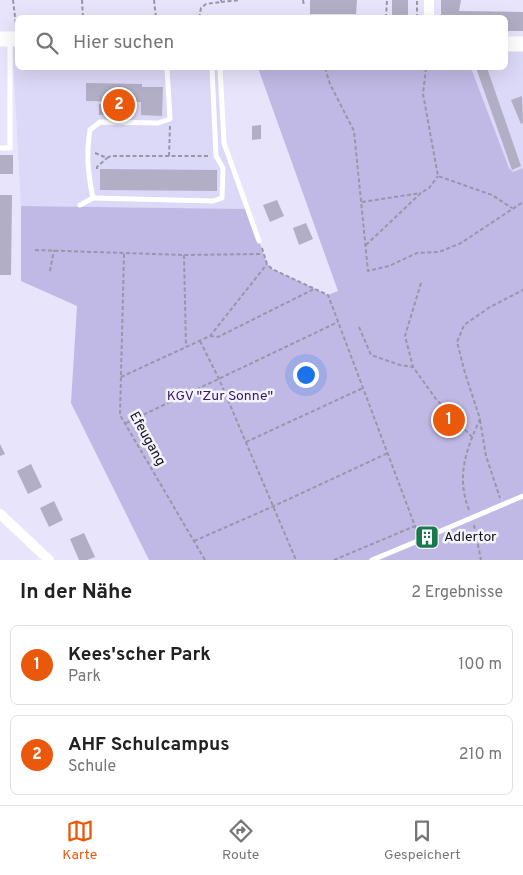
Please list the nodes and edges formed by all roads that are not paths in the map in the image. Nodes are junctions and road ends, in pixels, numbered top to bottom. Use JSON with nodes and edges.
{"nodes":[{"id":1,"x":429,"y":0,"type":"edge"},
{"id":2,"x":429,"y":15,"type":"edge"},
{"id":3,"x":11,"y":36,"type":"edge"},
{"id":4,"x":508,"y":44,"type":"edge"},
{"id":5,"x":523,"y":44,"type":"edge"},
{"id":6,"x":167,"y":70,"type":"edge"},
{"id":7,"x":212,"y":70,"type":"edge"},
{"id":8,"x":220,"y":70,"type":"edge"},
{"id":9,"x":0,"y":148,"type":"edge"},
{"id":10,"x":93,"y":198,"type":"junction"},
{"id":11,"x":80,"y":205,"type":"dead end"},
{"id":12,"x":259,"y":241,"type":"dead end"},
{"id":13,"x":520,"y":497,"type":"edge"},
{"id":14,"x":0,"y":514,"type":"edge"},
{"id":15,"x":49,"y":560,"type":"edge"},
{"id":16,"x":372,"y":560,"type":"edge"}],
"edges":[{"from":1,"to":2,"type":"street"},
{"from":3,"to":9,"type":"lane"},
{"from":4,"to":5,"type":"main road"},
{"from":6,"to":10,"type":"lane"},
{"from":7,"to":10,"type":"lane"},
{"from":8,"to":12,"type":"lane"},
{"from":10,"to":11,"type":"lane"},
{"from":13,"to":16,"type":"lane"},
{"from":14,"to":15,"type":"street"}]}
